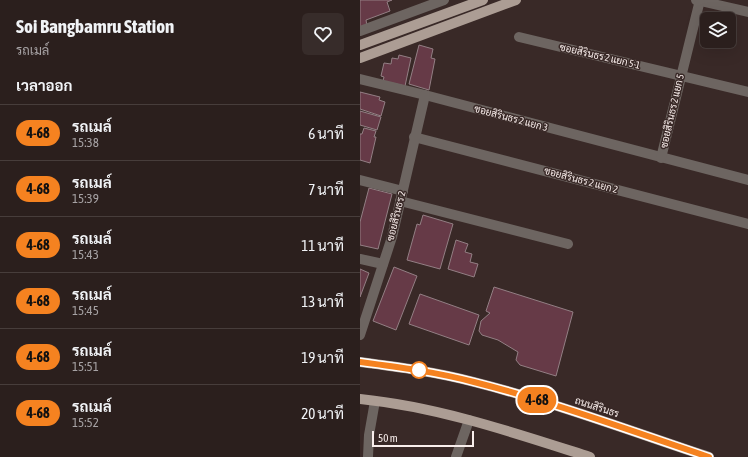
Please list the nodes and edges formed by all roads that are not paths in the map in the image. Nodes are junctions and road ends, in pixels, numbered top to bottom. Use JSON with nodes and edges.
{"nodes":[{"id":1,"x":444,"y":0,"type":"edge"},
{"id":2,"x":483,"y":0,"type":"edge"},
{"id":3,"x":516,"y":0,"type":"edge"},
{"id":4,"x":699,"y":0,"type":"edge"},
{"id":5,"x":748,"y":12,"type":"edge"},
{"id":6,"x":360,"y":31,"type":"edge"},
{"id":7,"x":519,"y":37,"type":"dead end"},
{"id":8,"x":360,"y":45,"type":"edge"},
{"id":9,"x":360,"y":58,"type":"edge"},
{"id":10,"x":681,"y":75,"type":"junction"},
{"id":11,"x":360,"y":79,"type":"edge"},
{"id":12,"x":748,"y":92,"type":"edge"},
{"id":13,"x":425,"y":95,"type":"junction"},
{"id":14,"x":414,"y":137,"type":"junction"},
{"id":15,"x":661,"y":158,"type":"junction"},
{"id":16,"x":360,"y":180,"type":"edge"},
{"id":17,"x":748,"y":180,"type":"edge"},
{"id":18,"x":402,"y":196,"type":"junction"},
{"id":19,"x":748,"y":224,"type":"edge"},
{"id":20,"x":568,"y":244,"type":"dead end"},
{"id":21,"x":360,"y":258,"type":"edge"},
{"id":22,"x":383,"y":264,"type":"junction"},
{"id":23,"x":360,"y":335,"type":"edge"},
{"id":24,"x":360,"y":362,"type":"edge"},
{"id":25,"x":360,"y":399,"type":"edge"},
{"id":26,"x":375,"y":401,"type":"junction"},
{"id":27,"x":469,"y":420,"type":"junction"},
{"id":28,"x":368,"y":457,"type":"edge"},
{"id":29,"x":456,"y":457,"type":"edge"},
{"id":30,"x":590,"y":457,"type":"edge"},
{"id":31,"x":709,"y":457,"type":"edge"}],
"edges":[{"from":1,"to":6,"type":"street"},
{"from":2,"to":8,"type":"main road"},
{"from":3,"to":9,"type":"main road"},
{"from":4,"to":5,"type":"street"},
{"from":4,"to":10,"type":"street","name":"ซอยสิรินธร 2 แยก 5"},
{"from":7,"to":10,"type":"street","name":"ซอยสิรินธร 2 แยก 5-1"},
{"from":10,"to":12,"type":"street","name":"ซอยสิรินธร 2 แยก 5-1"},
{"from":10,"to":15,"type":"street","name":"ซอยสิรินธร 2 แยก 5"},
{"from":11,"to":13,"type":"street","name":"ซอยสิรินธร 2 แยก 3"},
{"from":13,"to":14,"type":"street","name":"ซอยสิรินธร 2"},
{"from":13,"to":15,"type":"street","name":"ซอยสิรินธร 2 แยก 3"},
{"from":14,"to":18,"type":"street","name":"ซอยสิรินธร 2"},
{"from":14,"to":19,"type":"street","name":"ซอยสิรินธร 2 แยก 2"},
{"from":15,"to":17,"type":"street","name":"ซอยสิรินธร 2 แยก 5"},
{"from":16,"to":18,"type":"street"},
{"from":18,"to":20,"type":"street"},
{"from":18,"to":22,"type":"street","name":"ซอยสิรินธร 2"},
{"from":21,"to":22,"type":"street"},
{"from":22,"to":23,"type":"street","name":"ซอยสิรินธร 2"},
{"from":24,"to":31,"type":"main road","name":"ถนนสิรินธร"},
{"from":25,"to":26,"type":"main road"},
{"from":26,"to":27,"type":"main road"},
{"from":26,"to":28,"type":"street"},
{"from":27,"to":29,"type":"street"},
{"from":27,"to":30,"type":"main road"}]}
